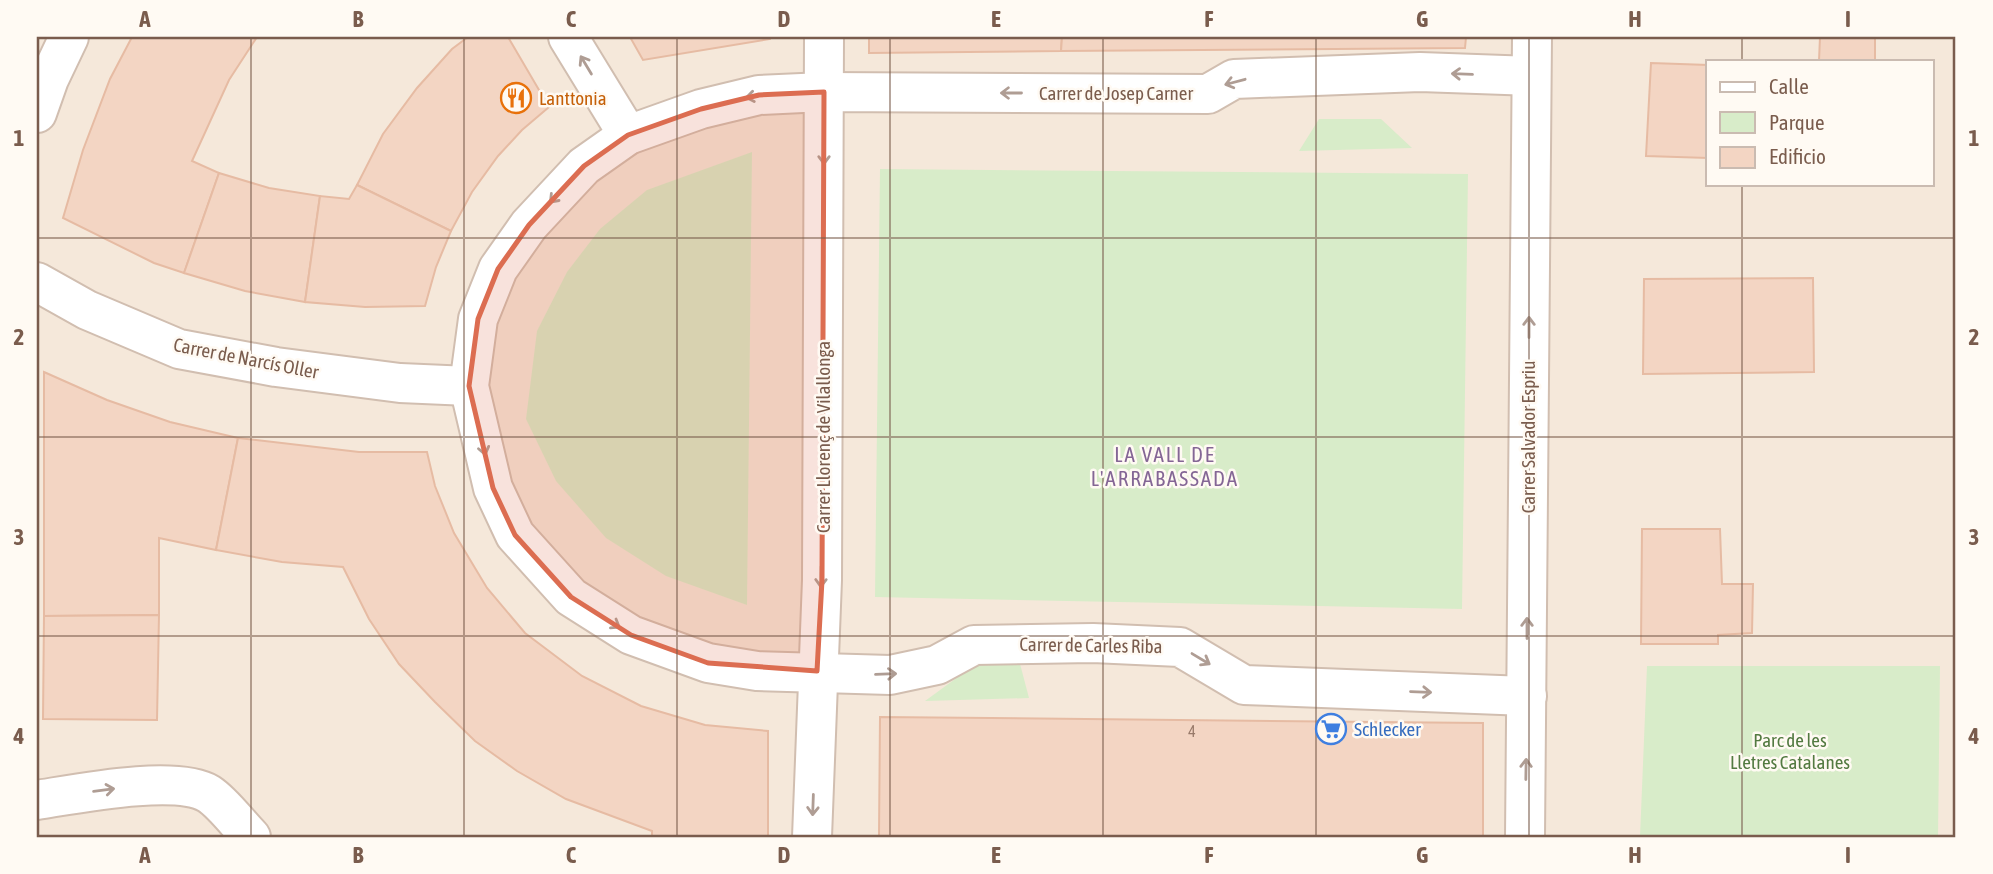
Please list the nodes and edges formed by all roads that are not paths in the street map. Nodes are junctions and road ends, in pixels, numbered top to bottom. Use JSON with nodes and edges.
{"nodes":[{"id":1,"x":69,"y":37,"type":"edge"},
{"id":2,"x":568,"y":37,"type":"edge"},
{"id":3,"x":824,"y":37,"type":"edge"},
{"id":4,"x":1532,"y":37,"type":"edge"},
{"id":5,"x":1530,"y":76,"type":"junction"},
{"id":6,"x":824,"y":92,"type":"junction"},
{"id":7,"x":37,"y":113,"type":"edge"},
{"id":8,"x":628,"y":135,"type":"junction"},
{"id":9,"x":37,"y":282,"type":"edge"},
{"id":10,"x":469,"y":386,"type":"junction"},
{"id":11,"x":817,"y":671,"type":"junction"},
{"id":12,"x":1527,"y":696,"type":"junction"},
{"id":13,"x":37,"y":800,"type":"edge"},
{"id":14,"x":251,"y":837,"type":"edge"},
{"id":15,"x":812,"y":837,"type":"edge"},
{"id":16,"x":1525,"y":837,"type":"edge"}],
"edges":[{"from":1,"to":7,"type":"street"},
{"from":8,"to":2,"type":"street","one_way":true},
{"from":3,"to":6,"type":"street","name":"Carrer Llorenç de Vilallonga"},
{"from":4,"to":5,"type":"street","name":"Carrer Salvador Espriu"},
{"from":5,"to":6,"type":"street","name":"Carrer de Josep Carner","one_way":true},
{"from":12,"to":5,"type":"street","name":"Carrer Salvador Espriu","one_way":true},
{"from":6,"to":8,"type":"street","name":"Carrer de Josep Carner","one_way":true},
{"from":6,"to":11,"type":"street","name":"Carrer Llorenç de Vilallonga","one_way":true},
{"from":8,"to":10,"type":"street","name":"Carrer de Josep Carner","one_way":true},
{"from":9,"to":10,"type":"street","name":"Carrer de Narcís Oller"},
{"from":10,"to":11,"type":"street","name":"Carrer de Carles Riba","one_way":true},
{"from":11,"to":12,"type":"street","name":"Carrer de Carles Riba","one_way":true},
{"from":11,"to":15,"type":"street","name":"Carrer Llorenç de Vilallonga","one_way":true},
{"from":16,"to":12,"type":"street","name":"Carrer Salvador Espriu","one_way":true},
{"from":13,"to":14,"type":"street","one_way":true}]}
